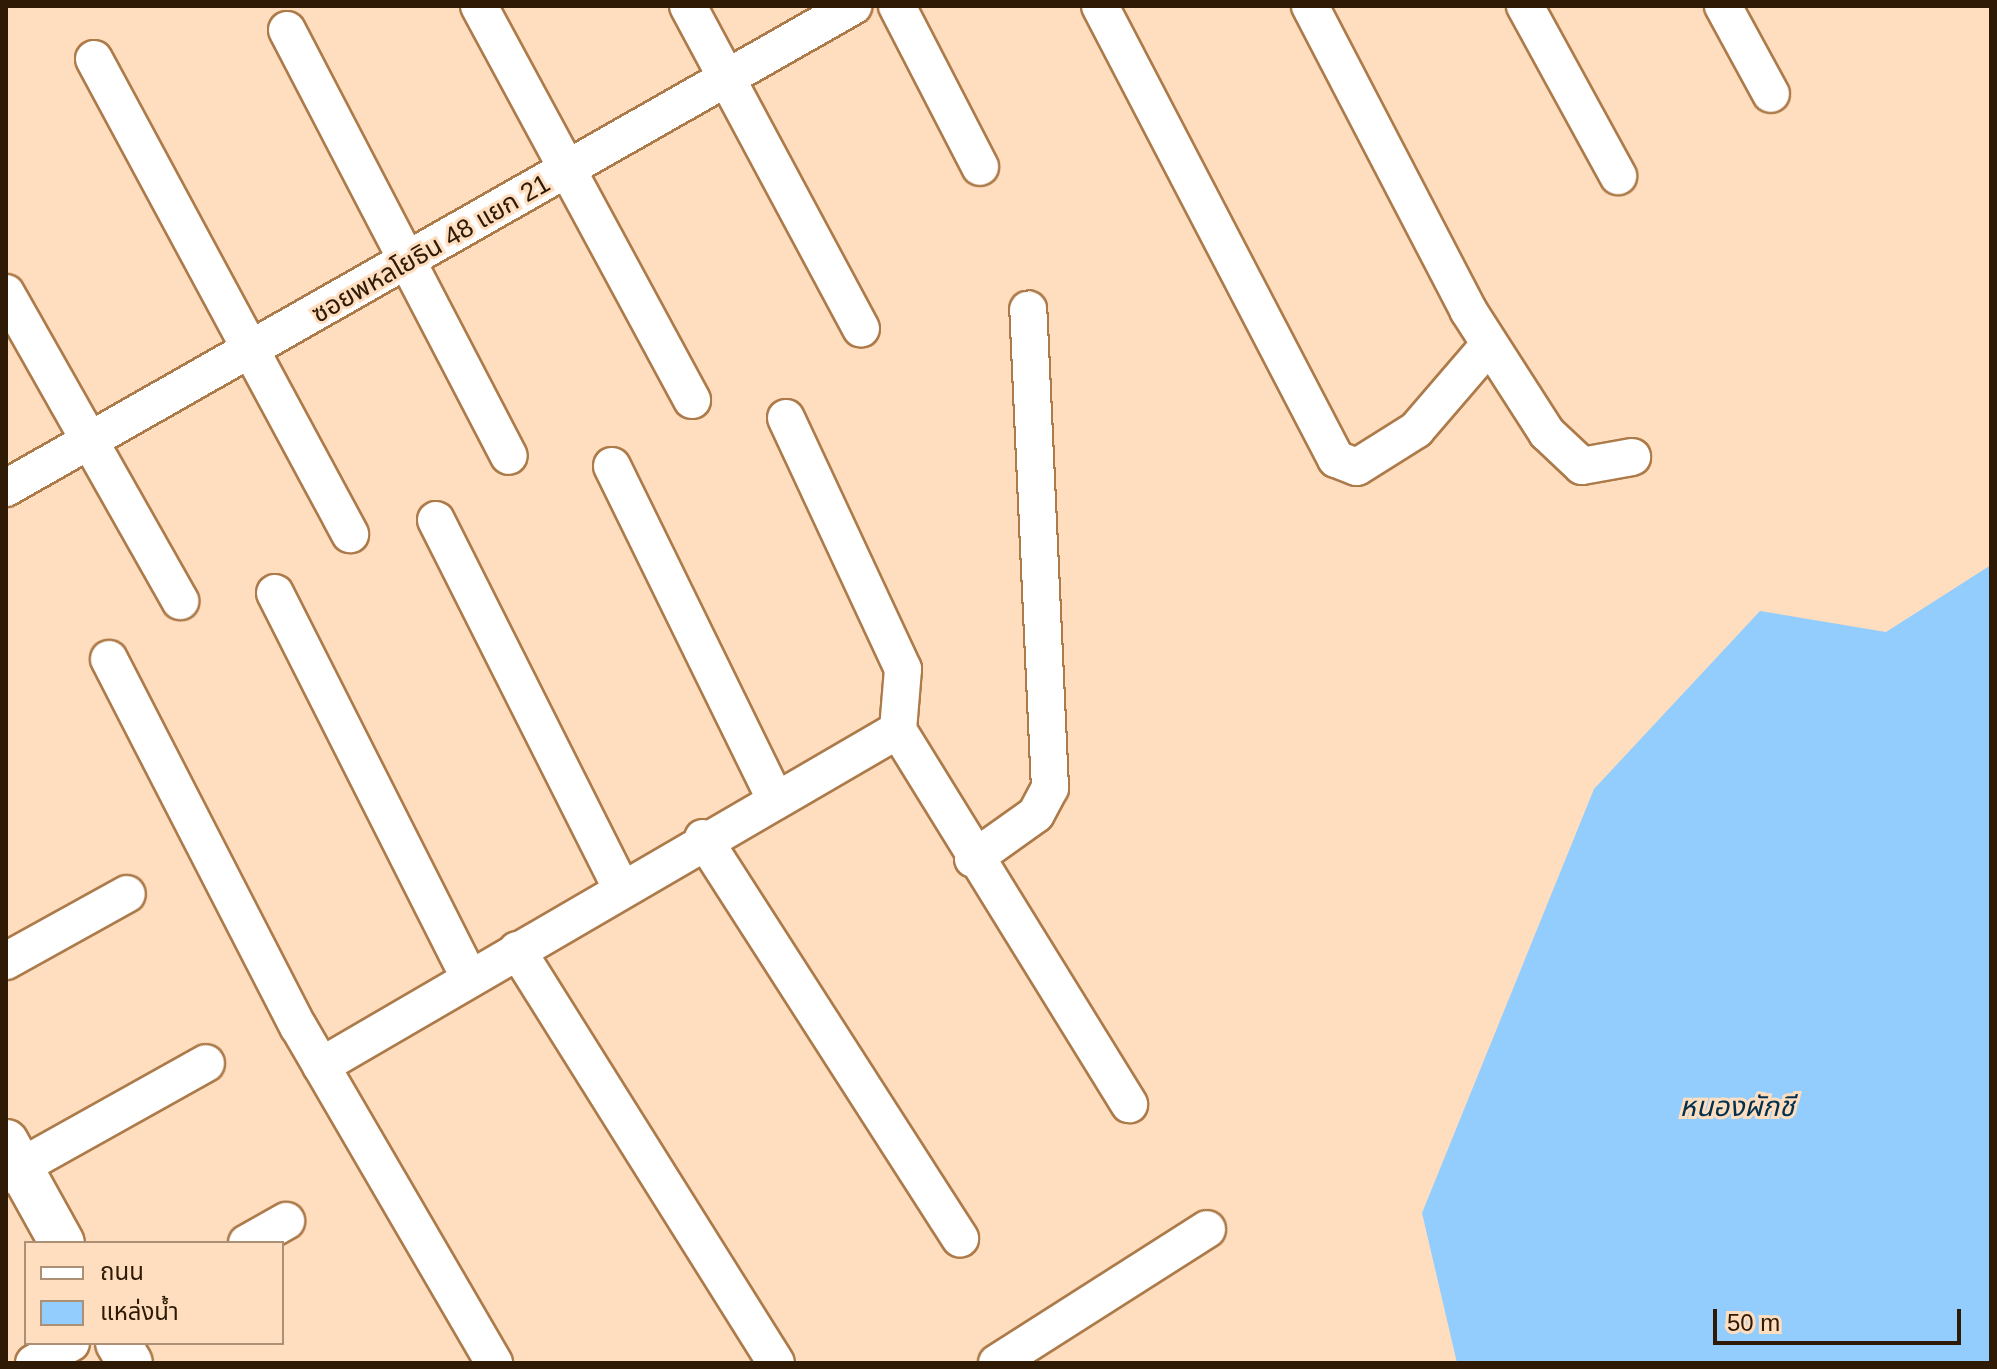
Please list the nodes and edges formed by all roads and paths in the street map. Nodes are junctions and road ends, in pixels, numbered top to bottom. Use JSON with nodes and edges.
{"nodes":[{"id":1,"x":479,"y":6,"type":"edge"},
{"id":2,"x":688,"y":6,"type":"edge"},
{"id":3,"x":853,"y":6,"type":"edge"},
{"id":4,"x":897,"y":6,"type":"edge"},
{"id":5,"x":1100,"y":6,"type":"edge"},
{"id":6,"x":1310,"y":6,"type":"edge"},
{"id":7,"x":1525,"y":6,"type":"edge"},
{"id":8,"x":1723,"y":6,"type":"edge"},
{"id":9,"x":287,"y":30,"type":"dead end"},
{"id":10,"x":94,"y":59,"type":"dead end"},
{"id":11,"x":725,"y":78,"type":"junction"},
{"id":12,"x":1771,"y":94,"type":"dead end"},
{"id":13,"x":980,"y":167,"type":"dead end"},
{"id":14,"x":566,"y":170,"type":"junction"},
{"id":15,"x":1618,"y":176,"type":"dead end"},
{"id":16,"x":407,"y":263,"type":"junction"},
{"id":17,"x":6,"y":293,"type":"edge"},
{"id":18,"x":1028,"y":310,"type":"dead end"},
{"id":19,"x":861,"y":328,"type":"dead end"},
{"id":20,"x":1489,"y":345,"type":"junction"},
{"id":21,"x":254,"y":351,"type":"junction"},
{"id":22,"x":692,"y":400,"type":"dead end"},
{"id":23,"x":786,"y":418,"type":"dead end"},
{"id":24,"x":89,"y":444,"type":"junction"},
{"id":25,"x":509,"y":456,"type":"dead end"},
{"id":26,"x":1632,"y":457,"type":"dead end"},
{"id":27,"x":612,"y":466,"type":"dead end"},
{"id":28,"x":6,"y":488,"type":"edge"},
{"id":29,"x":436,"y":520,"type":"dead end"},
{"id":30,"x":350,"y":534,"type":"dead end"},
{"id":31,"x":275,"y":593,"type":"dead end"},
{"id":32,"x":180,"y":601,"type":"dead end"},
{"id":33,"x":109,"y":659,"type":"dead end"},
{"id":34,"x":898,"y":730,"type":"junction"},
{"id":35,"x":774,"y":797,"type":"junction"},
{"id":36,"x":703,"y":838,"type":"junction"},
{"id":37,"x":973,"y":859,"type":"junction"},
{"id":38,"x":620,"y":886,"type":"junction"},
{"id":39,"x":127,"y":894,"type":"dead end"},
{"id":40,"x":517,"y":950,"type":"junction"},
{"id":41,"x":6,"y":961,"type":"edge"},
{"id":42,"x":470,"y":979,"type":"junction"},
{"id":43,"x":206,"y":1063,"type":"dead end"},
{"id":44,"x":321,"y":1066,"type":"junction"},
{"id":45,"x":1129,"y":1104,"type":"dead end"},
{"id":46,"x":11,"y":1161,"type":"edge"},
{"id":47,"x":286,"y":1221,"type":"dead end"},
{"id":48,"x":1207,"y":1229,"type":"dead end"},
{"id":49,"x":960,"y":1239,"type":"dead end"},
{"id":50,"x":61,"y":1241,"type":"edge"},
{"id":51,"x":251,"y":1241,"type":"edge"},
{"id":52,"x":67,"y":1345,"type":"edge"},
{"id":53,"x":119,"y":1345,"type":"edge"},
{"id":54,"x":1038,"y":1353,"type":"edge"},
{"id":55,"x":34,"y":1363,"type":"edge"},
{"id":56,"x":130,"y":1363,"type":"edge"},
{"id":57,"x":494,"y":1363,"type":"edge"},
{"id":58,"x":776,"y":1363,"type":"edge"},
{"id":59,"x":997,"y":1363,"type":"edge"}],
"edges":[{"from":1,"to":14,"type":"street"},
{"from":2,"to":11,"type":"street"},
{"from":3,"to":11,"type":"street","name":"ซอยพหลโยธิน 48 แยก 21"},
{"from":4,"to":13,"type":"street"},
{"from":5,"to":20,"type":"street"},
{"from":6,"to":20,"type":"street"},
{"from":7,"to":15,"type":"street"},
{"from":8,"to":12,"type":"street"},
{"from":9,"to":16,"type":"street"},
{"from":10,"to":21,"type":"street"},
{"from":11,"to":14,"type":"street","name":"ซอยพหลโยธิน 48 แยก 21"},
{"from":11,"to":19,"type":"street"},
{"from":14,"to":16,"type":"street","name":"ซอยพหลโยธิน 48 แยก 21"},
{"from":14,"to":22,"type":"street"},
{"from":16,"to":21,"type":"street","name":"ซอยพหลโยธิน 48 แยก 21"},
{"from":16,"to":25,"type":"street"},
{"from":17,"to":24,"type":"street"},
{"from":18,"to":37,"type":"street"},
{"from":20,"to":26,"type":"street"},
{"from":21,"to":24,"type":"street","name":"ซอยพหลโยธิน 48 แยก 21"},
{"from":21,"to":30,"type":"street"},
{"from":23,"to":34,"type":"street"},
{"from":24,"to":28,"type":"street","name":"ซอยพหลโยธิน 48 แยก 21"},
{"from":24,"to":32,"type":"street"},
{"from":27,"to":35,"type":"street"},
{"from":29,"to":38,"type":"street"},
{"from":31,"to":42,"type":"street"},
{"from":33,"to":44,"type":"street"},
{"from":34,"to":35,"type":"street"},
{"from":34,"to":37,"type":"street"},
{"from":35,"to":36,"type":"street"},
{"from":36,"to":38,"type":"street"},
{"from":36,"to":49,"type":"street"},
{"from":37,"to":45,"type":"street"},
{"from":38,"to":40,"type":"street"},
{"from":39,"to":41,"type":"street"},
{"from":40,"to":42,"type":"street"},
{"from":40,"to":58,"type":"street"},
{"from":42,"to":44,"type":"street"},
{"from":43,"to":46,"type":"street"},
{"from":44,"to":57,"type":"street"},
{"from":46,"to":50,"type":"street"},
{"from":47,"to":51,"type":"street"},
{"from":48,"to":54,"type":"street"},
{"from":52,"to":55,"type":"street"},
{"from":53,"to":56,"type":"street"},
{"from":54,"to":59,"type":"street"}]}
